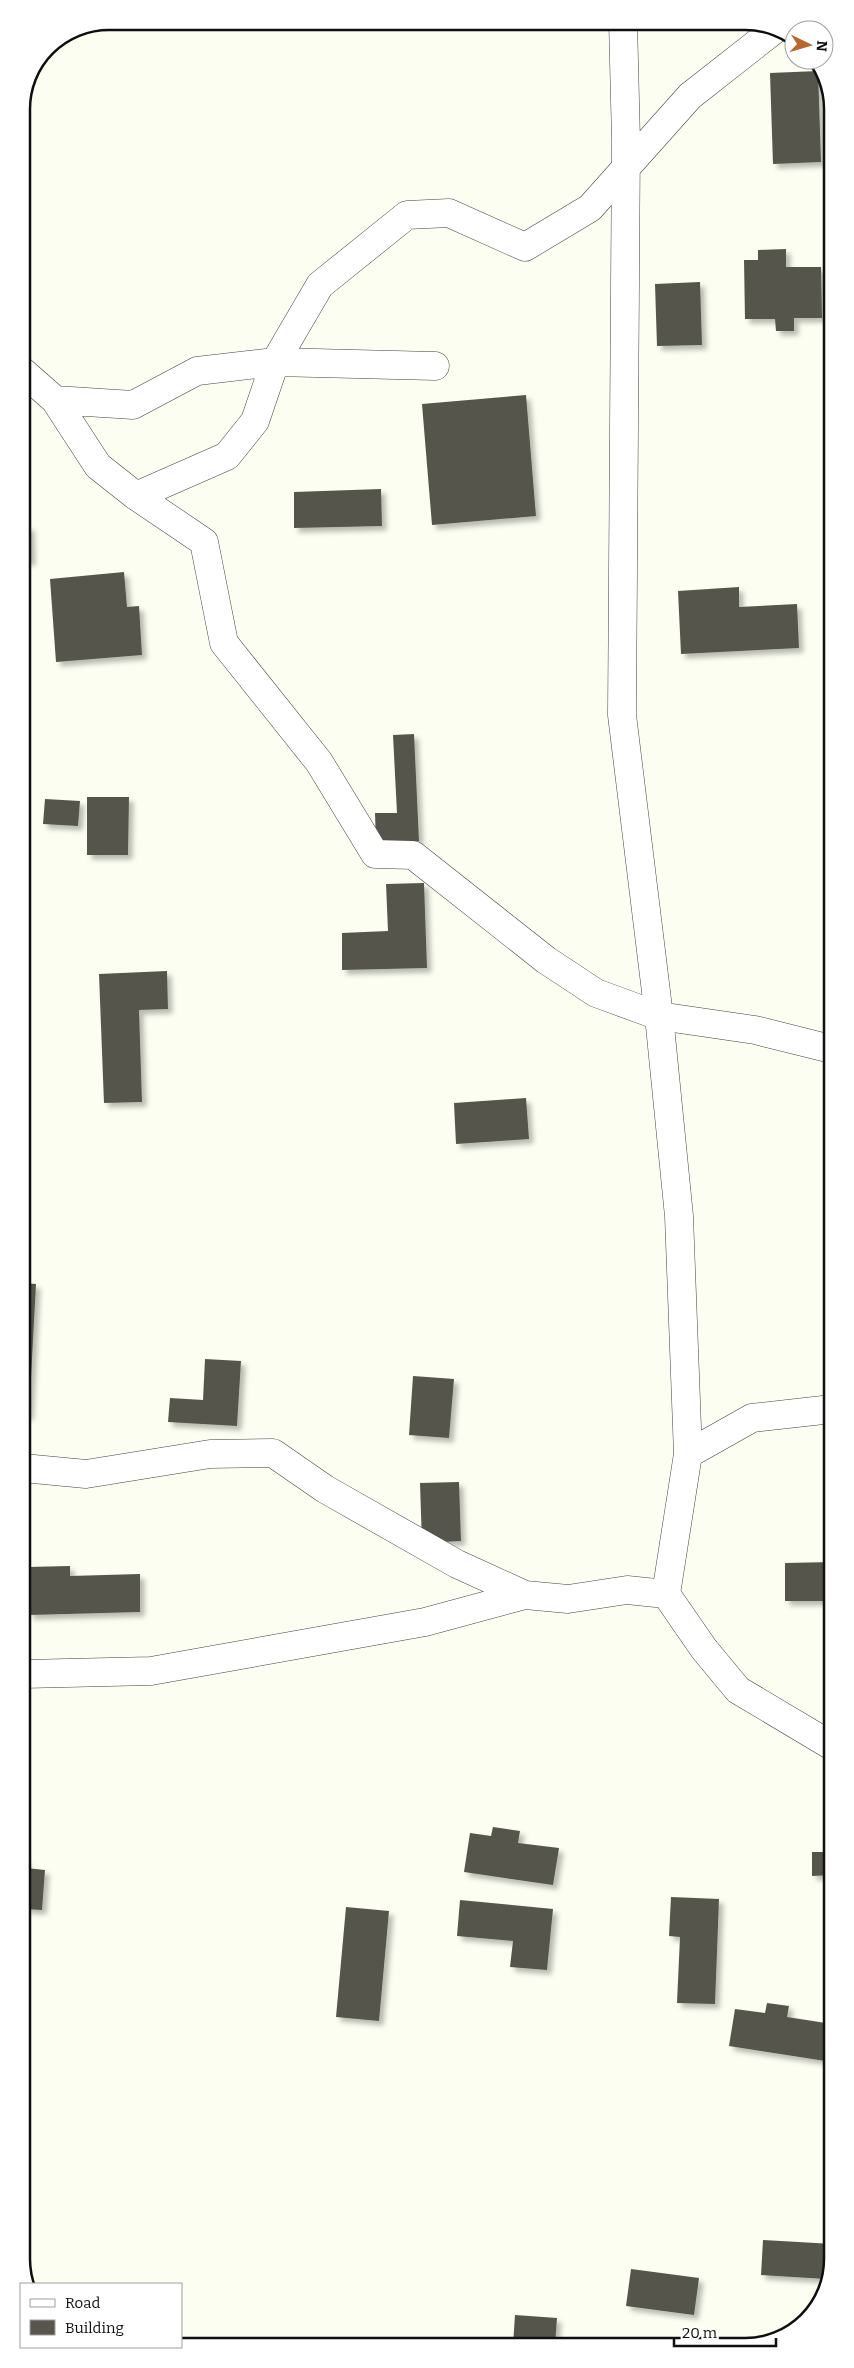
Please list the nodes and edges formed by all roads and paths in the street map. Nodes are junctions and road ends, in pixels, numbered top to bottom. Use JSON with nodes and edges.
{"nodes":[{"id":1,"x":622,"y":30,"type":"edge"},
{"id":2,"x":769,"y":34,"type":"edge"},
{"id":3,"x":625,"y":169,"type":"junction"},
{"id":4,"x":275,"y":362,"type":"junction"},
{"id":5,"x":435,"y":366,"type":"dead end"},
{"id":6,"x":30,"y":379,"type":"edge"},
{"id":7,"x":55,"y":400,"type":"junction"},
{"id":8,"x":136,"y":496,"type":"junction"},
{"id":9,"x":659,"y":1016,"type":"junction"},
{"id":10,"x":824,"y":1047,"type":"edge"},
{"id":11,"x":824,"y":1410,"type":"edge"},
{"id":12,"x":688,"y":1454,"type":"junction"},
{"id":13,"x":30,"y":1469,"type":"edge"},
{"id":14,"x":666,"y":1594,"type":"junction"},
{"id":15,"x":524,"y":1596,"type":"junction"},
{"id":16,"x":30,"y":1674,"type":"edge"},
{"id":17,"x":824,"y":1741,"type":"edge"}],
"edges":[{"from":1,"to":3,"type":"street"},
{"from":2,"to":3,"type":"street"},
{"from":3,"to":4,"type":"street"},
{"from":3,"to":9,"type":"street"},
{"from":4,"to":5,"type":"street"},
{"from":4,"to":7,"type":"street"},
{"from":4,"to":8,"type":"street"},
{"from":6,"to":7,"type":"street"},
{"from":7,"to":8,"type":"street"},
{"from":8,"to":9,"type":"street"},
{"from":9,"to":10,"type":"street"},
{"from":9,"to":12,"type":"street"},
{"from":11,"to":12,"type":"street"},
{"from":12,"to":14,"type":"street"},
{"from":13,"to":15,"type":"street"},
{"from":14,"to":15,"type":"street"},
{"from":14,"to":17,"type":"street"},
{"from":15,"to":16,"type":"street"}]}
